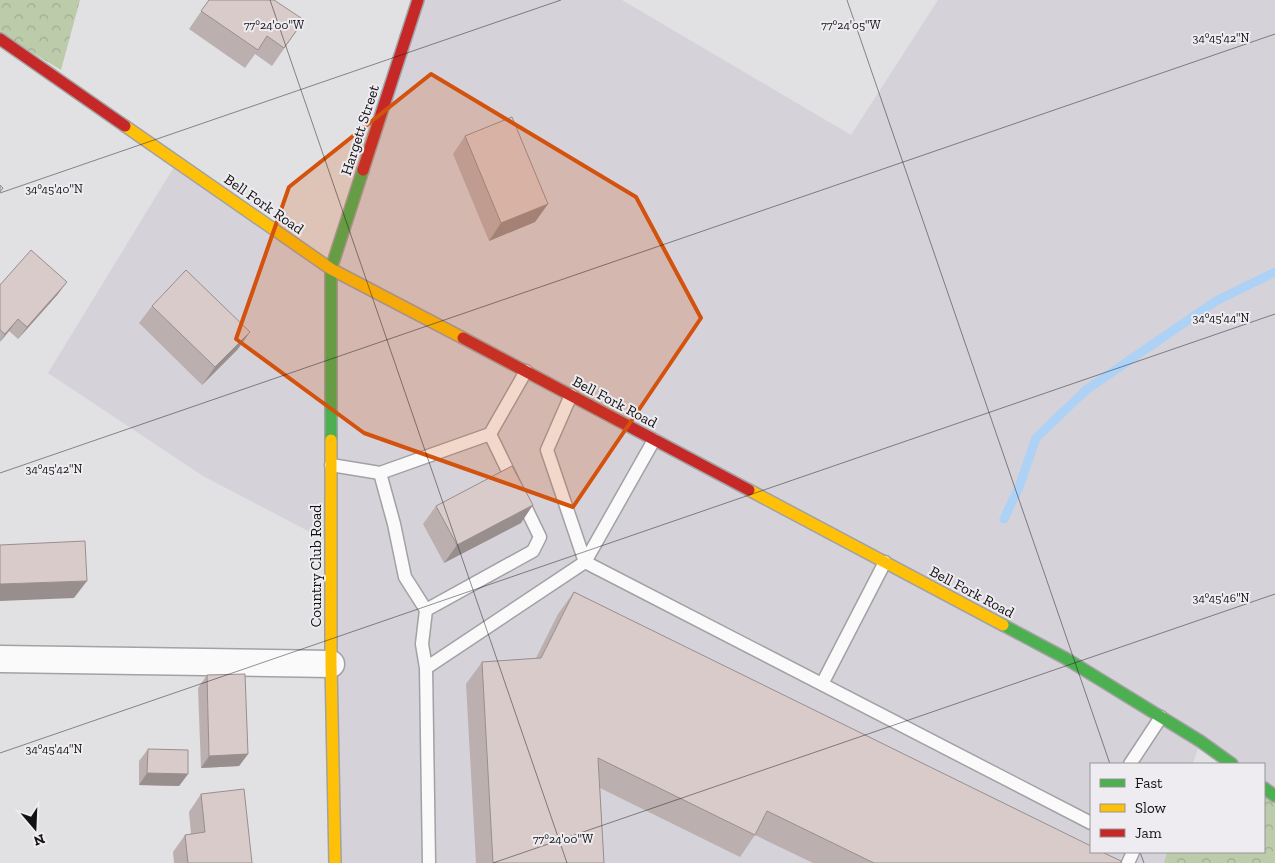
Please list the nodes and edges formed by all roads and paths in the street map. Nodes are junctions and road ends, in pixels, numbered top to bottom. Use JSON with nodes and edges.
{"nodes":[{"id":1,"x":418,"y":0,"type":"edge"},
{"id":2,"x":0,"y":39,"type":"edge"},
{"id":3,"x":331,"y":269,"type":"junction"},
{"id":4,"x":526,"y":371,"type":"junction"},
{"id":5,"x":571,"y":395,"type":"junction"},
{"id":6,"x":490,"y":434,"type":"junction"},
{"id":7,"x":654,"y":440,"type":"junction"},
{"id":8,"x":331,"y":464,"type":"junction"},
{"id":9,"x":380,"y":473,"type":"junction"},
{"id":10,"x":585,"y":562,"type":"junction"},
{"id":11,"x":885,"y":562,"type":"junction"},
{"id":12,"x":426,"y":610,"type":"junction"},
{"id":13,"x":0,"y":659,"type":"edge"},
{"id":14,"x":331,"y":664,"type":"junction"},
{"id":15,"x":426,"y":668,"type":"junction"},
{"id":16,"x":822,"y":684,"type":"junction"},
{"id":17,"x":1161,"y":717,"type":"junction"},
{"id":18,"x":1131,"y":763,"type":"edge"},
{"id":19,"x":1231,"y":763,"type":"edge"},
{"id":20,"x":1090,"y":822,"type":"edge"},
{"id":21,"x":335,"y":863,"type":"edge"},
{"id":22,"x":429,"y":863,"type":"edge"}],
"edges":[{"from":1,"to":3,"type":"main road","name":"Hargett Street"},
{"from":2,"to":3,"type":"main road","name":"Bell Fork Road"},
{"from":3,"to":4,"type":"main road","name":"Bell Fork Road"},
{"from":3,"to":8,"type":"main road","name":"Country Club Road"},
{"from":4,"to":5,"type":"main road","name":"Bell Fork Road"},
{"from":4,"to":6,"type":"lane"},
{"from":5,"to":7,"type":"main road","name":"Bell Fork Road"},
{"from":5,"to":10,"type":"lane"},
{"from":6,"to":9,"type":"lane"},
{"from":6,"to":12,"type":"lane"},
{"from":7,"to":10,"type":"lane"},
{"from":7,"to":11,"type":"main road","name":"Bell Fork Road"},
{"from":8,"to":9,"type":"lane"},
{"from":8,"to":14,"type":"main road","name":"Country Club Road"},
{"from":9,"to":12,"type":"lane"},
{"from":10,"to":15,"type":"lane"},
{"from":10,"to":16,"type":"lane"},
{"from":11,"to":16,"type":"lane"},
{"from":11,"to":17,"type":"main road","name":"Bell Fork Road"},
{"from":12,"to":15,"type":"lane"},
{"from":13,"to":14,"type":"street"},
{"from":14,"to":21,"type":"main road","name":"Country Club Road"},
{"from":15,"to":22,"type":"lane"},
{"from":16,"to":20,"type":"lane"},
{"from":17,"to":18,"type":"lane"},
{"from":17,"to":19,"type":"main road","name":"Bell Fork Road"}]}
